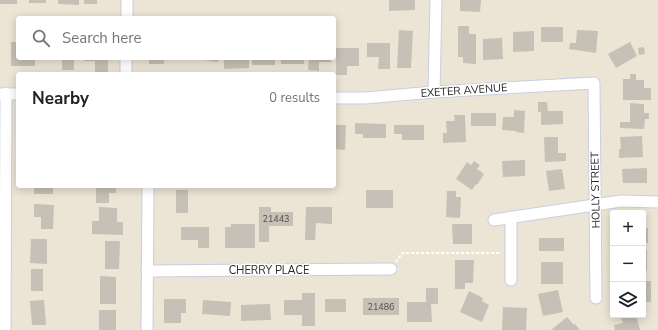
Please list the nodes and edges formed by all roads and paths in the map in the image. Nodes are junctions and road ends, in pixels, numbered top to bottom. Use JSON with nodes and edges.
{"nodes":[{"id":1,"x":127,"y":0,"type":"edge"},
{"id":2,"x":436,"y":0,"type":"edge"},
{"id":3,"x":127,"y":16,"type":"edge"},
{"id":4,"x":126,"y":60,"type":"edge"},
{"id":5,"x":126,"y":72,"type":"edge"},
{"id":6,"x":594,"y":82,"type":"joint"},
{"id":7,"x":434,"y":92,"type":"junction"},
{"id":8,"x":3,"y":93,"type":"edge"},
{"id":9,"x":16,"y":94,"type":"edge"},
{"id":10,"x":336,"y":98,"type":"edge"},
{"id":11,"x":148,"y":188,"type":"edge"},
{"id":12,"x":658,"y":202,"type":"edge"},
{"id":13,"x":595,"y":204,"type":"junction"},
{"id":14,"x":511,"y":217,"type":"junction"},
{"id":15,"x":494,"y":220,"type":"dead end"},
{"id":16,"x":511,"y":253,"type":"junction"},
{"id":17,"x":391,"y":269,"type":"joint"},
{"id":18,"x":147,"y":271,"type":"junction"},
{"id":19,"x":511,"y":280,"type":"dead end"},
{"id":20,"x":596,"y":298,"type":"dead end"},
{"id":21,"x":5,"y":330,"type":"edge"},
{"id":22,"x":146,"y":330,"type":"edge"}],
"edges":[{"from":1,"to":3,"type":"street"},
{"from":2,"to":7,"type":"street"},
{"from":4,"to":5,"type":"street"},
{"from":6,"to":7,"type":"street","name":"EXETER AVENUE"},
{"from":6,"to":13,"type":"street","name":"HOLLY STREET"},
{"from":7,"to":10,"type":"street","name":"EXETER AVENUE"},
{"from":8,"to":9,"type":"street"},
{"from":8,"to":21,"type":"street"},
{"from":11,"to":18,"type":"street"},
{"from":12,"to":13,"type":"street"},
{"from":13,"to":14,"type":"street"},
{"from":13,"to":20,"type":"street","name":"HOLLY STREET"},
{"from":14,"to":15,"type":"street"},
{"from":14,"to":16,"type":"street"},
{"from":16,"to":17,"type":"path"},
{"from":16,"to":19,"type":"street"},
{"from":17,"to":18,"type":"street","name":"CHERRY PLACE"},
{"from":18,"to":22,"type":"street"}]}
